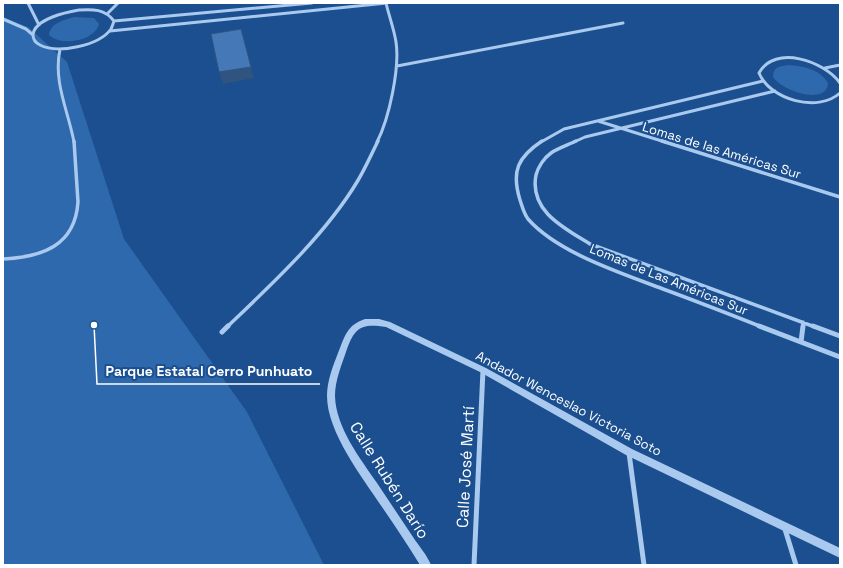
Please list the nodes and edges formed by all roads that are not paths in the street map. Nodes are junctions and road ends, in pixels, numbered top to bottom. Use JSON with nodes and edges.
{"nodes":[{"id":1,"x":28,"y":3,"type":"edge"},
{"id":2,"x":118,"y":3,"type":"edge"},
{"id":3,"x":312,"y":3,"type":"edge"},
{"id":4,"x":386,"y":3,"type":"edge"},
{"id":5,"x":108,"y":14,"type":"junction"},
{"id":6,"x":173,"y":14,"type":"junction"},
{"id":7,"x":3,"y":19,"type":"edge"},
{"id":8,"x":114,"y":21,"type":"junction"},
{"id":9,"x":623,"y":23,"type":"dead end"},
{"id":10,"x":172,"y":24,"type":"junction"},
{"id":11,"x":39,"y":26,"type":"junction"},
{"id":12,"x":110,"y":31,"type":"junction"},
{"id":13,"x":33,"y":35,"type":"junction"},
{"id":14,"x":60,"y":49,"type":"junction"},
{"id":15,"x":840,"y":65,"type":"edge"},
{"id":16,"x":397,"y":66,"type":"junction"},
{"id":17,"x":825,"y":68,"type":"junction"},
{"id":18,"x":840,"y":75,"type":"edge"},
{"id":19,"x":835,"y":76,"type":"junction"},
{"id":20,"x":763,"y":81,"type":"junction"},
{"id":21,"x":840,"y":83,"type":"edge"},
{"id":22,"x":775,"y":91,"type":"junction"},
{"id":23,"x":840,"y":95,"type":"edge"},
{"id":24,"x":598,"y":121,"type":"junction"},
{"id":25,"x":621,"y":129,"type":"junction"},
{"id":26,"x":840,"y":197,"type":"edge"},
{"id":27,"x":3,"y":259,"type":"edge"},
{"id":28,"x":803,"y":322,"type":"junction"},
{"id":29,"x":222,"y":332,"type":"dead end"},
{"id":30,"x":840,"y":336,"type":"edge"},
{"id":31,"x":347,"y":338,"type":"joint"},
{"id":32,"x":801,"y":342,"type":"junction"},
{"id":33,"x":840,"y":357,"type":"edge"},
{"id":34,"x":482,"y":370,"type":"junction"},
{"id":35,"x":629,"y":452,"type":"junction"},
{"id":36,"x":784,"y":526,"type":"junction"},
{"id":37,"x":840,"y":553,"type":"edge"},
{"id":38,"x":426,"y":565,"type":"edge"},
{"id":39,"x":474,"y":565,"type":"edge"},
{"id":40,"x":644,"y":565,"type":"edge"},
{"id":41,"x":796,"y":565,"type":"edge"}],
"edges":[{"from":1,"to":11,"type":"street"},
{"from":2,"to":5,"type":"street"},
{"from":3,"to":6,"type":"street"},
{"from":4,"to":10,"type":"street"},
{"from":4,"to":16,"type":"street"},
{"from":5,"to":8,"type":"street"},
{"from":5,"to":11,"type":"street"},
{"from":6,"to":8,"type":"street"},
{"from":6,"to":10,"type":"street"},
{"from":7,"to":13,"type":"street"},
{"from":8,"to":12,"type":"street"},
{"from":9,"to":16,"type":"street"},
{"from":10,"to":12,"type":"street"},
{"from":11,"to":13,"type":"street"},
{"from":12,"to":14,"type":"street"},
{"from":13,"to":14,"type":"street"},
{"from":14,"to":27,"type":"street"},
{"from":15,"to":17,"type":"street"},
{"from":16,"to":29,"type":"street"},
{"from":17,"to":19,"type":"street"},
{"from":17,"to":20,"type":"street"},
{"from":18,"to":19,"type":"street"},
{"from":19,"to":21,"type":"street"},
{"from":20,"to":22,"type":"street"},
{"from":20,"to":24,"type":"street","name":"Lomas de Las Américas Sur"},
{"from":22,"to":23,"type":"street"},
{"from":22,"to":25,"type":"street","name":"Lomas de Las Américas Sur"},
{"from":24,"to":25,"type":"street","name":"Lomas de las Américas Sur"},
{"from":24,"to":32,"type":"street","name":"Lomas de Las Américas Sur"},
{"from":25,"to":26,"type":"street","name":"Lomas de las Américas Sur"},
{"from":25,"to":28,"type":"street","name":"Lomas de Las Américas Sur"},
{"from":28,"to":30,"type":"street","name":"Lomas de Las Américas Sur"},
{"from":28,"to":32,"type":"street"},
{"from":31,"to":34,"type":"street","name":"Andador Wenceslao Victoria Soto"},
{"from":31,"to":38,"type":"street","name":"Calle Rubén Darío"},
{"from":32,"to":33,"type":"street","name":"Lomas de Las Américas Sur"},
{"from":34,"to":35,"type":"street","name":"Andador Wenceslao Victoria Soto"},
{"from":34,"to":39,"type":"street","name":"Calle José Martí"},
{"from":35,"to":36,"type":"street","name":"Andador Wenceslao Victoria Soto"},
{"from":35,"to":40,"type":"street"},
{"from":36,"to":37,"type":"street","name":"Andador Wenceslao Victoria Soto"},
{"from":36,"to":41,"type":"street"}]}
